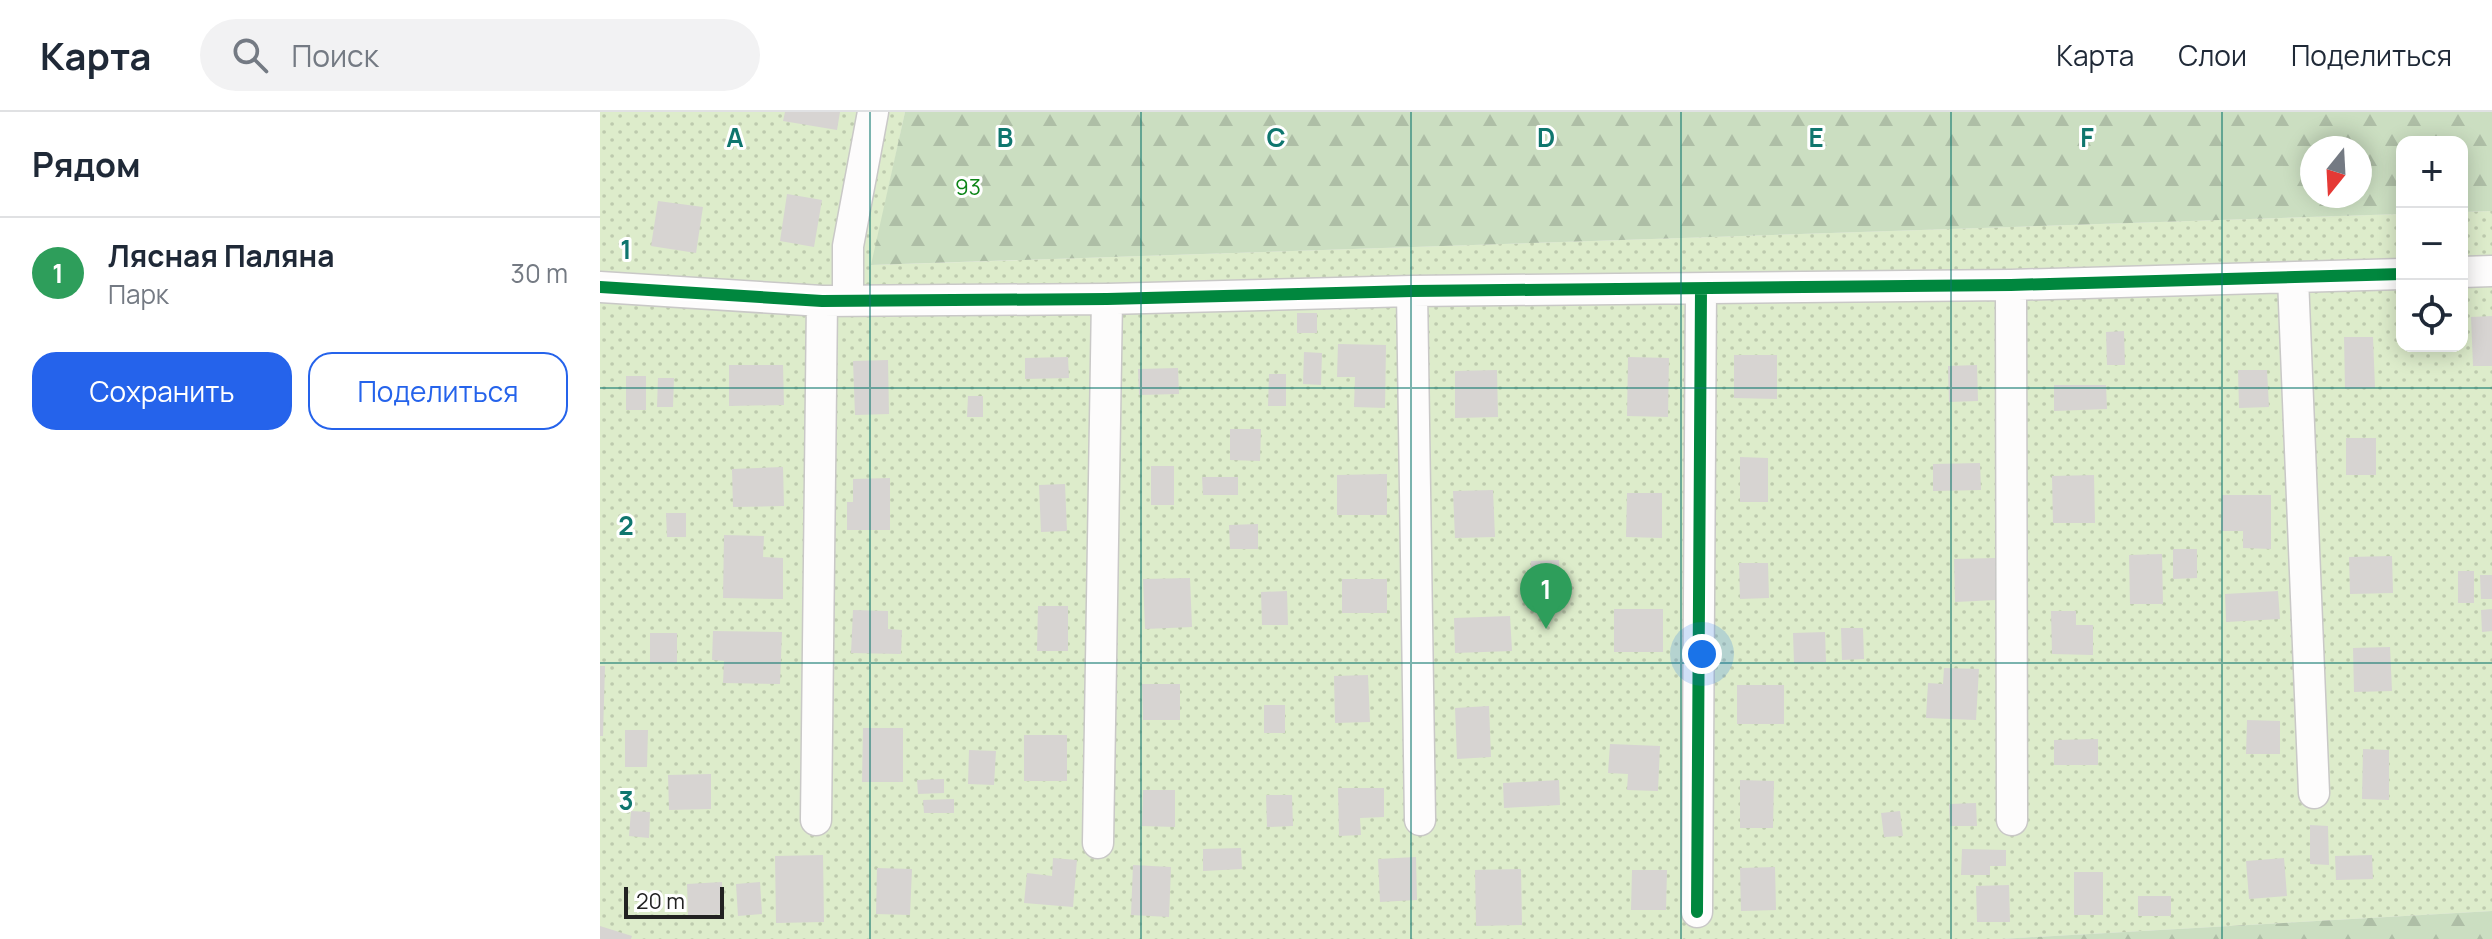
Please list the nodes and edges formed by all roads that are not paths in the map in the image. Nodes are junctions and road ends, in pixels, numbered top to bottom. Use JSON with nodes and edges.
{"nodes":[{"id":1,"x":873,"y":112,"type":"edge"},
{"id":2,"x":2492,"y":271,"type":"edge"},
{"id":3,"x":2468,"y":272,"type":"edge"},
{"id":4,"x":2396,"y":274,"type":"edge"},
{"id":5,"x":2293,"y":278,"type":"junction"},
{"id":6,"x":2011,"y":285,"type":"junction"},
{"id":7,"x":600,"y":287,"type":"edge"},
{"id":8,"x":1701,"y":289,"type":"junction"},
{"id":9,"x":1412,"y":291,"type":"junction"},
{"id":10,"x":1107,"y":299,"type":"junction"},
{"id":11,"x":835,"y":301,"type":"junction"},
{"id":12,"x":2314,"y":793,"type":"dead end"},
{"id":13,"x":816,"y":820,"type":"dead end"},
{"id":14,"x":1420,"y":820,"type":"dead end"},
{"id":15,"x":2012,"y":820,"type":"dead end"},
{"id":16,"x":1098,"y":843,"type":"dead end"},
{"id":17,"x":1697,"y":912,"type":"dead end"}],
"edges":[{"from":1,"to":11,"type":"street"},
{"from":2,"to":3,"type":"street"},
{"from":4,"to":5,"type":"street"},
{"from":5,"to":6,"type":"street"},
{"from":5,"to":12,"type":"street"},
{"from":6,"to":8,"type":"street"},
{"from":6,"to":15,"type":"street"},
{"from":7,"to":11,"type":"street"},
{"from":8,"to":9,"type":"street"},
{"from":8,"to":17,"type":"street"},
{"from":9,"to":10,"type":"street"},
{"from":9,"to":14,"type":"street"},
{"from":10,"to":11,"type":"street"},
{"from":10,"to":16,"type":"street"},
{"from":11,"to":13,"type":"street"}]}
